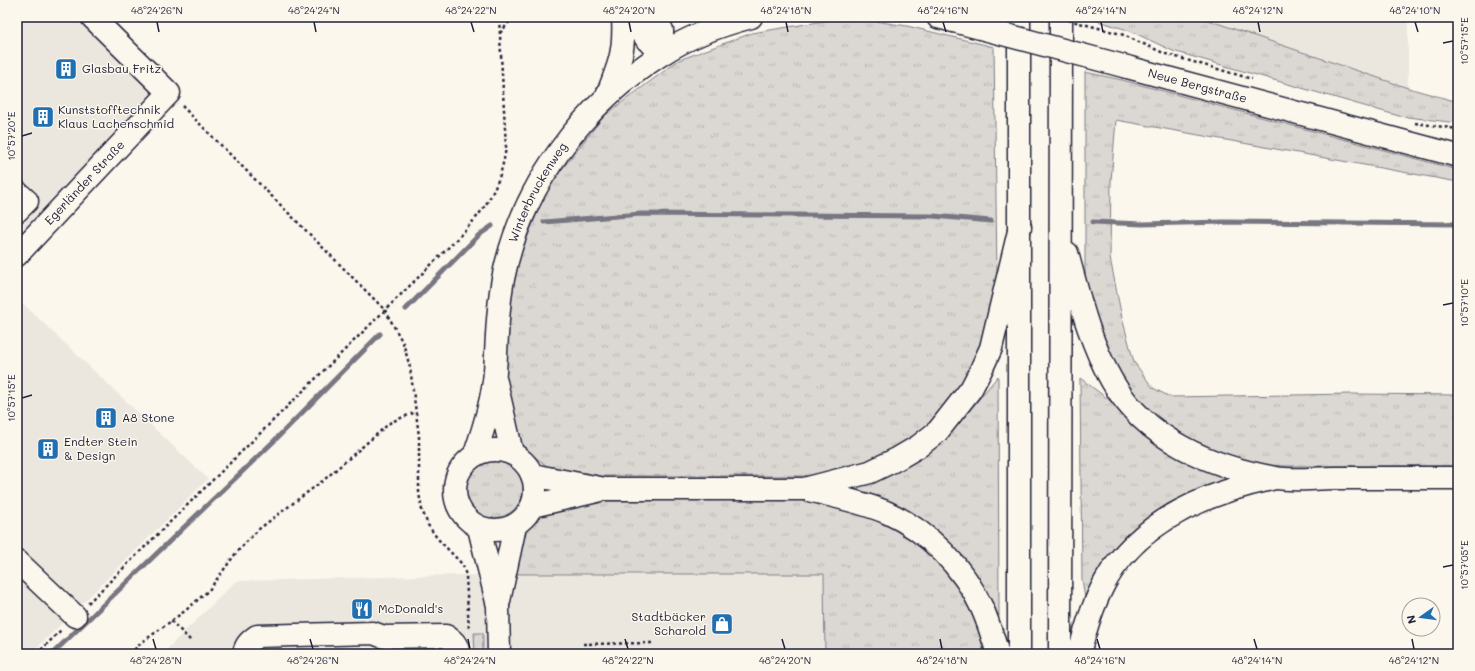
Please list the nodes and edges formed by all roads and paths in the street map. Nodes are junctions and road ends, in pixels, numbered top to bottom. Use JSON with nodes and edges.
{"nodes":[{"id":1,"x":92,"y":17,"type":"edge"},
{"id":2,"x":499,"y":17,"type":"edge"},
{"id":3,"x":513,"y":17,"type":"edge"},
{"id":4,"x":623,"y":17,"type":"edge"},
{"id":5,"x":633,"y":17,"type":"edge"},
{"id":6,"x":654,"y":17,"type":"edge"},
{"id":7,"x":708,"y":17,"type":"edge"},
{"id":8,"x":1019,"y":17,"type":"edge"},
{"id":9,"x":1057,"y":17,"type":"edge"},
{"id":10,"x":1061,"y":17,"type":"edge"},
{"id":11,"x":946,"y":19,"type":"edge"},
{"id":12,"x":741,"y":20,"type":"edge"},
{"id":13,"x":500,"y":33,"type":"junction"},
{"id":14,"x":662,"y":53,"type":"junction"},
{"id":15,"x":1256,"y":80,"type":"dead end"},
{"id":16,"x":169,"y":93,"type":"junction"},
{"id":17,"x":608,"y":94,"type":"junction"},
{"id":18,"x":1414,"y":123,"type":"dead end"},
{"id":19,"x":1458,"y":129,"type":"edge"},
{"id":20,"x":1458,"y":156,"type":"edge"},
{"id":21,"x":17,"y":192,"type":"edge"},
{"id":22,"x":17,"y":211,"type":"edge"},
{"id":23,"x":1020,"y":226,"type":"junction"},
{"id":24,"x":1060,"y":226,"type":"junction"},
{"id":25,"x":17,"y":255,"type":"edge"},
{"id":26,"x":385,"y":310,"type":"junction"},
{"id":27,"x":495,"y":374,"type":"junction"},
{"id":28,"x":416,"y":412,"type":"junction"},
{"id":29,"x":512,"y":453,"type":"junction"},
{"id":30,"x":475,"y":454,"type":"junction"},
{"id":31,"x":532,"y":475,"type":"junction"},
{"id":32,"x":1278,"y":478,"type":"junction"},
{"id":33,"x":1458,"y":478,"type":"edge"},
{"id":34,"x":604,"y":489,"type":"junction"},
{"id":35,"x":804,"y":489,"type":"junction"},
{"id":36,"x":532,"y":506,"type":"junction"},
{"id":37,"x":515,"y":526,"type":"junction"},
{"id":38,"x":479,"y":528,"type":"junction"},
{"id":39,"x":17,"y":562,"type":"edge"},
{"id":40,"x":498,"y":606,"type":"junction"},
{"id":41,"x":75,"y":616,"type":"junction"},
{"id":42,"x":170,"y":621,"type":"junction"},
{"id":43,"x":470,"y":634,"type":"dead end"},
{"id":44,"x":191,"y":641,"type":"dead end"},
{"id":45,"x":652,"y":643,"type":"dead end"},
{"id":46,"x":583,"y":644,"type":"dead end"},
{"id":47,"x":37,"y":654,"type":"edge"},
{"id":48,"x":130,"y":654,"type":"edge"},
{"id":49,"x":244,"y":654,"type":"edge"},
{"id":50,"x":458,"y":654,"type":"edge"},
{"id":51,"x":499,"y":654,"type":"edge"},
{"id":52,"x":998,"y":654,"type":"edge"},
{"id":53,"x":1019,"y":654,"type":"edge"},
{"id":54,"x":1060,"y":654,"type":"edge"},
{"id":55,"x":1079,"y":654,"type":"edge"}],
"edges":[{"from":1,"to":16,"type":"main road"},
{"from":2,"to":13,"type":"path"},
{"from":3,"to":13,"type":"path"},
{"from":4,"to":17,"type":"main road"},
{"from":5,"to":14,"type":"main road"},
{"from":6,"to":14,"type":"main road"},
{"from":7,"to":12,"type":"main road"},
{"from":8,"to":23,"type":"main road"},
{"from":9,"to":15,"type":"path","bridge":true},
{"from":10,"to":24,"type":"main road"},
{"from":11,"to":20,"type":"main road","name":"Neue Bergstraße","bridge":true},
{"from":12,"to":14,"type":"main road"},
{"from":13,"to":26,"type":"path"},
{"from":14,"to":17,"type":"main road","name":"Winterbruckenweg"},
{"from":16,"to":25,"type":"main road","name":"Egerländer Straße"},
{"from":16,"to":26,"type":"path"},
{"from":17,"to":27,"type":"main road","name":"Winterbruckenweg"},
{"from":18,"to":19,"type":"path"},
{"from":21,"to":22,"type":"main road"},
{"from":23,"to":35,"type":"main road"},
{"from":23,"to":53,"type":"main road"},
{"from":24,"to":32,"type":"main road"},
{"from":24,"to":54,"type":"main road"},
{"from":26,"to":28,"type":"path"},
{"from":26,"to":41,"type":"path"},
{"from":27,"to":29,"type":"main road","name":"Winterbruckenweg"},
{"from":27,"to":30,"type":"main road","name":"Winterbruckenweg"},
{"from":28,"to":42,"type":"path"},
{"from":28,"to":43,"type":"path"},
{"from":29,"to":30,"type":"main road"},
{"from":29,"to":31,"type":"main road"},
{"from":30,"to":38,"type":"main road"},
{"from":31,"to":34,"type":"main road"},
{"from":31,"to":36,"type":"main road"},
{"from":32,"to":33,"type":"main road"},
{"from":32,"to":55,"type":"main road"},
{"from":34,"to":35,"type":"main road"},
{"from":34,"to":36,"type":"main road"},
{"from":35,"to":52,"type":"main road"},
{"from":36,"to":37,"type":"main road"},
{"from":37,"to":38,"type":"main road"},
{"from":37,"to":40,"type":"main road"},
{"from":38,"to":40,"type":"main road"},
{"from":39,"to":41,"type":"main road"},
{"from":40,"to":51,"type":"main road"},
{"from":41,"to":47,"type":"path"},
{"from":42,"to":44,"type":"path"},
{"from":42,"to":48,"type":"path"},
{"from":45,"to":46,"type":"path"},
{"from":49,"to":50,"type":"main road"}]}
